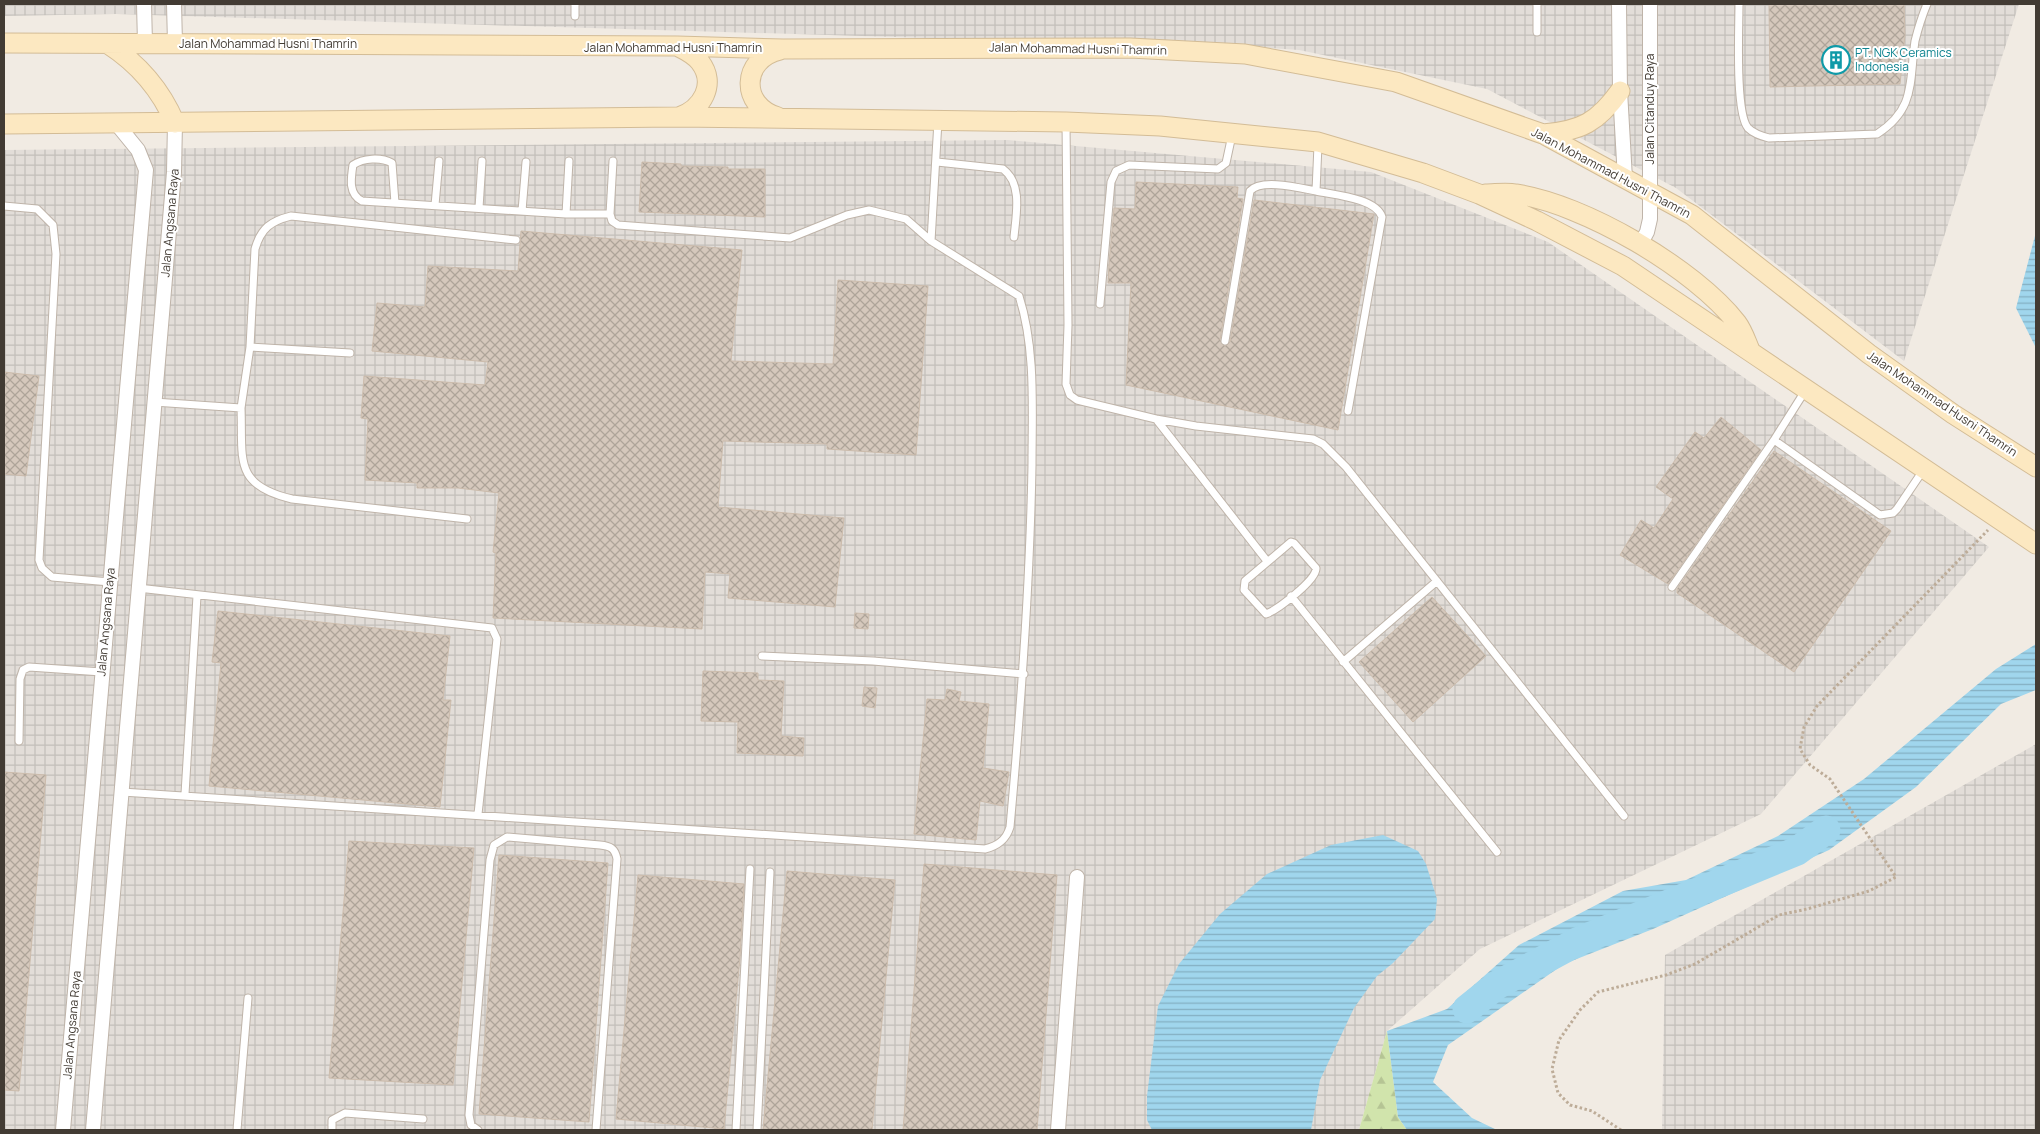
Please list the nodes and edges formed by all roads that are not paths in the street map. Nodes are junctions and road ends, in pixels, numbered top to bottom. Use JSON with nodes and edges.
{"nodes":[{"id":1,"x":144,"y":4,"type":"edge"},
{"id":2,"x":174,"y":4,"type":"edge"},
{"id":3,"x":575,"y":4,"type":"edge"},
{"id":4,"x":1537,"y":4,"type":"edge"},
{"id":5,"x":1619,"y":4,"type":"edge"},
{"id":6,"x":1650,"y":4,"type":"edge"},
{"id":7,"x":1739,"y":4,"type":"edge"},
{"id":8,"x":1926,"y":4,"type":"edge"},
{"id":9,"x":575,"y":16,"type":"dead end"},
{"id":10,"x":1536,"y":32,"type":"dead end"},
{"id":11,"x":4,"y":43,"type":"edge"},
{"id":12,"x":145,"y":43,"type":"junction"},
{"id":13,"x":108,"y":44,"type":"junction"},
{"id":14,"x":175,"y":44,"type":"junction"},
{"id":15,"x":677,"y":46,"type":"junction"},
{"id":16,"x":783,"y":49,"type":"junction"},
{"id":17,"x":1620,"y":91,"type":"junction"},
{"id":18,"x":677,"y":117,"type":"junction"},
{"id":19,"x":782,"y":118,"type":"junction"},
{"id":20,"x":938,"y":121,"type":"junction"},
{"id":21,"x":1066,"y":122,"type":"junction"},
{"id":22,"x":116,"y":123,"type":"junction"},
{"id":23,"x":175,"y":123,"type":"junction"},
{"id":24,"x":204,"y":123,"type":"junction"},
{"id":25,"x":4,"y":124,"type":"edge"},
{"id":26,"x":1232,"y":132,"type":"junction"},
{"id":27,"x":1543,"y":134,"type":"junction"},
{"id":28,"x":1318,"y":142,"type":"junction"},
{"id":29,"x":439,"y":160,"type":"dead end"},
{"id":30,"x":482,"y":161,"type":"dead end"},
{"id":31,"x":568,"y":161,"type":"dead end"},
{"id":32,"x":613,"y":161,"type":"dead end"},
{"id":33,"x":526,"y":162,"type":"dead end"},
{"id":34,"x":937,"y":162,"type":"junction"},
{"id":35,"x":1626,"y":180,"type":"junction"},
{"id":36,"x":1316,"y":191,"type":"junction"},
{"id":37,"x":1650,"y":191,"type":"junction"},
{"id":38,"x":1479,"y":194,"type":"junction"},
{"id":39,"x":395,"y":203,"type":"junction"},
{"id":40,"x":435,"y":205,"type":"junction"},
{"id":41,"x":4,"y":206,"type":"edge"},
{"id":42,"x":479,"y":208,"type":"junction"},
{"id":43,"x":522,"y":211,"type":"junction"},
{"id":44,"x":566,"y":214,"type":"junction"},
{"id":45,"x":610,"y":214,"type":"junction"},
{"id":46,"x":1014,"y":237,"type":"dead end"},
{"id":47,"x":516,"y":240,"type":"dead end"},
{"id":48,"x":931,"y":240,"type":"junction"},
{"id":49,"x":1641,"y":243,"type":"junction"},
{"id":50,"x":1100,"y":304,"type":"dead end"},
{"id":51,"x":1225,"y":342,"type":"dead end"},
{"id":52,"x":250,"y":347,"type":"junction"},
{"id":53,"x":1750,"y":350,"type":"junction"},
{"id":54,"x":350,"y":353,"type":"dead end"},
{"id":55,"x":1806,"y":388,"type":"junction"},
{"id":56,"x":154,"y":402,"type":"junction"},
{"id":57,"x":241,"y":408,"type":"junction"},
{"id":58,"x":1348,"y":411,"type":"dead end"},
{"id":59,"x":1156,"y":419,"type":"junction"},
{"id":60,"x":1774,"y":440,"type":"junction"},
{"id":61,"x":2036,"y":467,"type":"edge"},
{"id":62,"x":1924,"y":468,"type":"junction"},
{"id":63,"x":467,"y":519,"type":"dead end"},
{"id":64,"x":2036,"y":544,"type":"edge"},
{"id":65,"x":1267,"y":561,"type":"junction"},
{"id":66,"x":1438,"y":581,"type":"junction"},
{"id":67,"x":110,"y":582,"type":"junction"},
{"id":68,"x":1672,"y":587,"type":"dead end"},
{"id":69,"x":138,"y":588,"type":"junction"},
{"id":70,"x":197,"y":596,"type":"junction"},
{"id":71,"x":1291,"y":596,"type":"junction"},
{"id":72,"x":762,"y":656,"type":"dead end"},
{"id":73,"x":1343,"y":662,"type":"junction"},
{"id":74,"x":102,"y":672,"type":"junction"},
{"id":75,"x":1024,"y":674,"type":"junction"},
{"id":76,"x":19,"y":741,"type":"dead end"},
{"id":77,"x":122,"y":792,"type":"junction"},
{"id":78,"x":185,"y":794,"type":"junction"},
{"id":79,"x":478,"y":814,"type":"junction"},
{"id":80,"x":1624,"y":816,"type":"dead end"},
{"id":81,"x":1497,"y":852,"type":"dead end"},
{"id":82,"x":750,"y":868,"type":"dead end"},
{"id":83,"x":770,"y":872,"type":"dead end"},
{"id":84,"x":1077,"y":876,"type":"dead end"},
{"id":85,"x":248,"y":998,"type":"dead end"},
{"id":86,"x":423,"y":1119,"type":"dead end"},
{"id":87,"x":63,"y":1130,"type":"edge"},
{"id":88,"x":93,"y":1130,"type":"edge"},
{"id":89,"x":236,"y":1130,"type":"edge"},
{"id":90,"x":332,"y":1130,"type":"edge"},
{"id":91,"x":478,"y":1130,"type":"edge"},
{"id":92,"x":596,"y":1130,"type":"edge"},
{"id":93,"x":736,"y":1130,"type":"edge"},
{"id":94,"x":757,"y":1130,"type":"edge"},
{"id":95,"x":1058,"y":1130,"type":"edge"}],
"edges":[{"from":1,"to":12,"type":"street"},
{"from":2,"to":14,"type":"street"},
{"from":3,"to":9,"type":"lane"},
{"from":4,"to":10,"type":"lane"},
{"from":5,"to":17,"type":"street","name":"Jalan Citanduy Raya"},
{"from":6,"to":37,"type":"street","name":"Jalan Citanduy Raya"},
{"from":7,"to":8,"type":"lane"},
{"from":11,"to":13,"type":"street","name":"Jalan Mohammad Husni Thamrin"},
{"from":12,"to":13,"type":"street","name":"Jalan Mohammad Husni Thamrin"},
{"from":12,"to":14,"type":"street","name":"Jalan Mohammad Husni Thamrin"},
{"from":12,"to":24,"type":"street"},
{"from":13,"to":23,"type":"street"},
{"from":14,"to":15,"type":"street","name":"Jalan Mohammad Husni Thamrin"},
{"from":15,"to":16,"type":"street","name":"Jalan Mohammad Husni Thamrin"},
{"from":15,"to":18,"type":"street"},
{"from":16,"to":19,"type":"street"},
{"from":16,"to":27,"type":"street","name":"Jalan Mohammad Husni Thamrin"},
{"from":17,"to":27,"type":"street"},
{"from":17,"to":35,"type":"street","name":"Jalan Citanduy Raya"},
{"from":18,"to":19,"type":"street"},
{"from":18,"to":24,"type":"street"},
{"from":19,"to":20,"type":"street"},
{"from":20,"to":21,"type":"street"},
{"from":20,"to":34,"type":"lane"},
{"from":21,"to":26,"type":"street"},
{"from":21,"to":59,"type":"lane"},
{"from":22,"to":23,"type":"street"},
{"from":22,"to":25,"type":"street"},
{"from":22,"to":67,"type":"street","name":"Jalan Angsana Raya"},
{"from":23,"to":24,"type":"street"},
{"from":23,"to":56,"type":"street","name":"Jalan Angsana Raya"},
{"from":26,"to":28,"type":"street"},
{"from":26,"to":50,"type":"lane"},
{"from":27,"to":35,"type":"street","name":"Jalan Mohammad Husni Thamrin"},
{"from":28,"to":36,"type":"lane"},
{"from":28,"to":38,"type":"street"},
{"from":29,"to":40,"type":"lane"},
{"from":30,"to":42,"type":"lane"},
{"from":31,"to":44,"type":"lane"},
{"from":32,"to":45,"type":"lane"},
{"from":33,"to":43,"type":"lane"},
{"from":34,"to":46,"type":"lane"},
{"from":34,"to":48,"type":"lane"},
{"from":35,"to":37,"type":"street","name":"Jalan Mohammad Husni Thamrin"},
{"from":36,"to":51,"type":"lane"},
{"from":36,"to":58,"type":"lane"},
{"from":37,"to":49,"type":"street","name":"Jalan Citanduy Raya"},
{"from":37,"to":61,"type":"street","name":"Jalan Mohammad Husni Thamrin"},
{"from":38,"to":49,"type":"street"},
{"from":38,"to":53,"type":"street"},
{"from":39,"to":39,"type":"lane"},
{"from":39,"to":40,"type":"lane"},
{"from":40,"to":42,"type":"lane"},
{"from":41,"to":67,"type":"lane"},
{"from":42,"to":43,"type":"lane"},
{"from":43,"to":44,"type":"lane"},
{"from":44,"to":45,"type":"lane"},
{"from":45,"to":48,"type":"lane"},
{"from":47,"to":52,"type":"lane"},
{"from":48,"to":75,"type":"lane"},
{"from":49,"to":53,"type":"street"},
{"from":52,"to":54,"type":"lane"},
{"from":52,"to":57,"type":"lane"},
{"from":53,"to":55,"type":"street"},
{"from":55,"to":60,"type":"lane"},
{"from":55,"to":62,"type":"street"},
{"from":56,"to":57,"type":"lane"},
{"from":56,"to":69,"type":"street","name":"Jalan Angsana Raya"},
{"from":57,"to":63,"type":"lane"},
{"from":59,"to":65,"type":"lane"},
{"from":59,"to":66,"type":"lane"},
{"from":60,"to":62,"type":"lane"},
{"from":60,"to":68,"type":"lane"},
{"from":62,"to":64,"type":"street"},
{"from":65,"to":71,"type":"lane"},
{"from":65,"to":71,"type":"lane"},
{"from":66,"to":73,"type":"lane"},
{"from":66,"to":80,"type":"lane"},
{"from":67,"to":74,"type":"street","name":"Jalan Angsana Raya"},
{"from":69,"to":70,"type":"lane"},
{"from":69,"to":77,"type":"street","name":"Jalan Angsana Raya"},
{"from":70,"to":78,"type":"lane"},
{"from":70,"to":79,"type":"lane"},
{"from":71,"to":73,"type":"lane"},
{"from":72,"to":75,"type":"lane"},
{"from":73,"to":81,"type":"lane"},
{"from":74,"to":76,"type":"lane"},
{"from":74,"to":87,"type":"street","name":"Jalan Angsana Raya"},
{"from":75,"to":79,"type":"lane"},
{"from":77,"to":78,"type":"lane"},
{"from":77,"to":88,"type":"street","name":"Jalan Angsana Raya"},
{"from":78,"to":79,"type":"lane"},
{"from":82,"to":93,"type":"lane"},
{"from":83,"to":94,"type":"lane"},
{"from":84,"to":95,"type":"street"},
{"from":85,"to":89,"type":"lane"},
{"from":86,"to":90,"type":"lane"},
{"from":91,"to":92,"type":"lane"}]}
